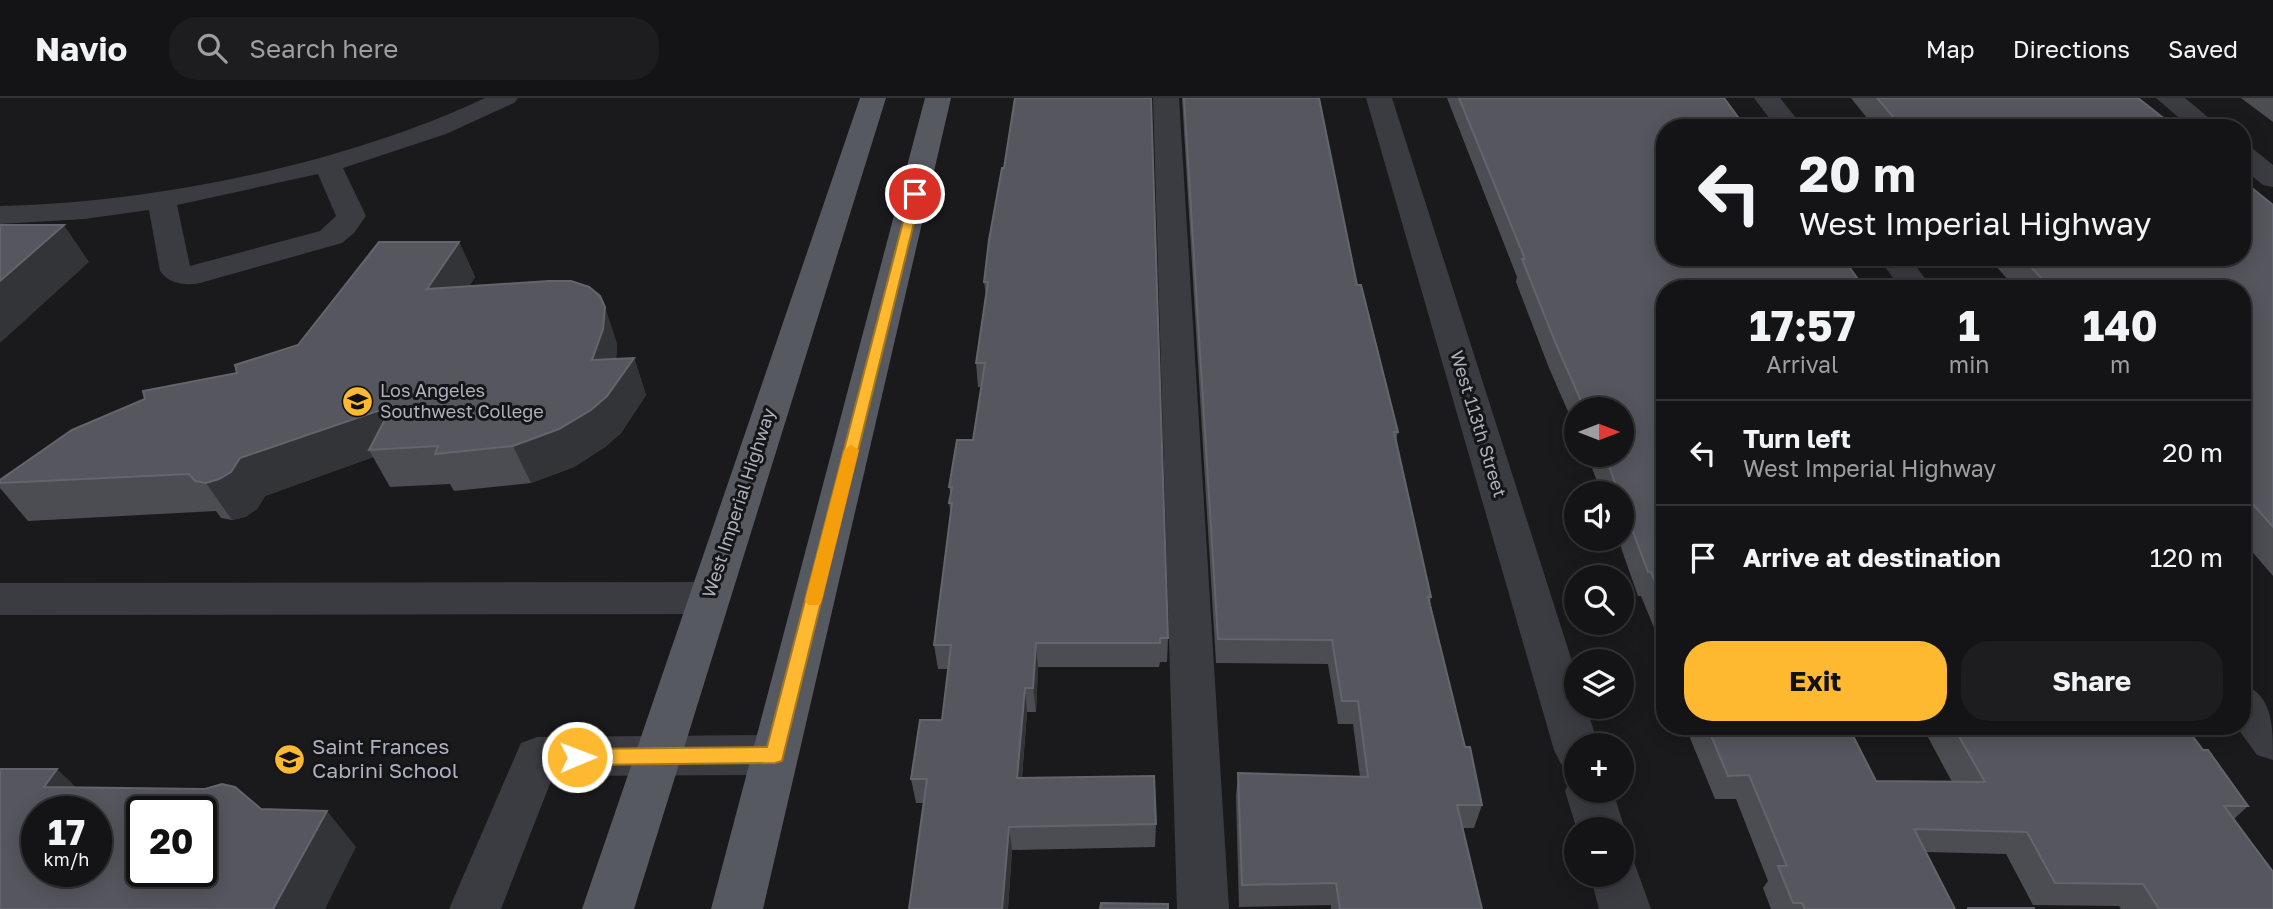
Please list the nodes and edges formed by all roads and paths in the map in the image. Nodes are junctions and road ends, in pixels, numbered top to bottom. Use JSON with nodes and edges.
{"nodes":[{"id":1,"x":505,"y":98,"type":"edge"},
{"id":2,"x":873,"y":98,"type":"edge"},
{"id":3,"x":938,"y":98,"type":"edge"},
{"id":4,"x":1166,"y":98,"type":"edge"},
{"id":5,"x":1379,"y":98,"type":"edge"},
{"id":6,"x":1767,"y":98,"type":"edge"},
{"id":7,"x":2169,"y":98,"type":"edge"},
{"id":8,"x":1784,"y":119,"type":"edge"},
{"id":9,"x":2196,"y":119,"type":"edge"},
{"id":10,"x":2251,"y":161,"type":"edge"},
{"id":11,"x":328,"y":165,"type":"junction"},
{"id":12,"x":2273,"y":179,"type":"edge"},
{"id":13,"x":162,"y":200,"type":"junction"},
{"id":14,"x":0,"y":215,"type":"edge"},
{"id":15,"x":708,"y":597,"type":"junction"},
{"id":16,"x":0,"y":599,"type":"edge"},
{"id":17,"x":2251,"y":713,"type":"edge"},
{"id":18,"x":1572,"y":733,"type":"edge"},
{"id":19,"x":2273,"y":741,"type":"edge"},
{"id":20,"x":775,"y":755,"type":"junction"},
{"id":21,"x":657,"y":756,"type":"junction"},
{"id":22,"x":1619,"y":887,"type":"edge"},
{"id":23,"x":475,"y":909,"type":"edge"},
{"id":24,"x":608,"y":909,"type":"edge"},
{"id":25,"x":737,"y":909,"type":"edge"},
{"id":26,"x":1203,"y":909,"type":"edge"},
{"id":27,"x":1625,"y":909,"type":"edge"}],
"edges":[{"from":1,"to":11,"type":"street"},
{"from":2,"to":15,"type":"main road","name":"West Imperial Highway"},
{"from":3,"to":20,"type":"main road"},
{"from":4,"to":26,"type":"street"},
{"from":5,"to":18,"type":"street","name":"West 113th Street"},
{"from":6,"to":8,"type":"street"},
{"from":7,"to":9,"type":"street"},
{"from":10,"to":12,"type":"street"},
{"from":11,"to":13,"type":"street"},
{"from":11,"to":13,"type":"street"},
{"from":13,"to":14,"type":"street"},
{"from":15,"to":16,"type":"street"},
{"from":15,"to":21,"type":"main road","name":"West Imperial Highway"},
{"from":17,"to":19,"type":"street"},
{"from":20,"to":21,"type":"street"},
{"from":20,"to":25,"type":"main road"},
{"from":21,"to":23,"type":"street"},
{"from":21,"to":24,"type":"main road","name":"West Imperial Highway"},
{"from":22,"to":27,"type":"street"}]}
